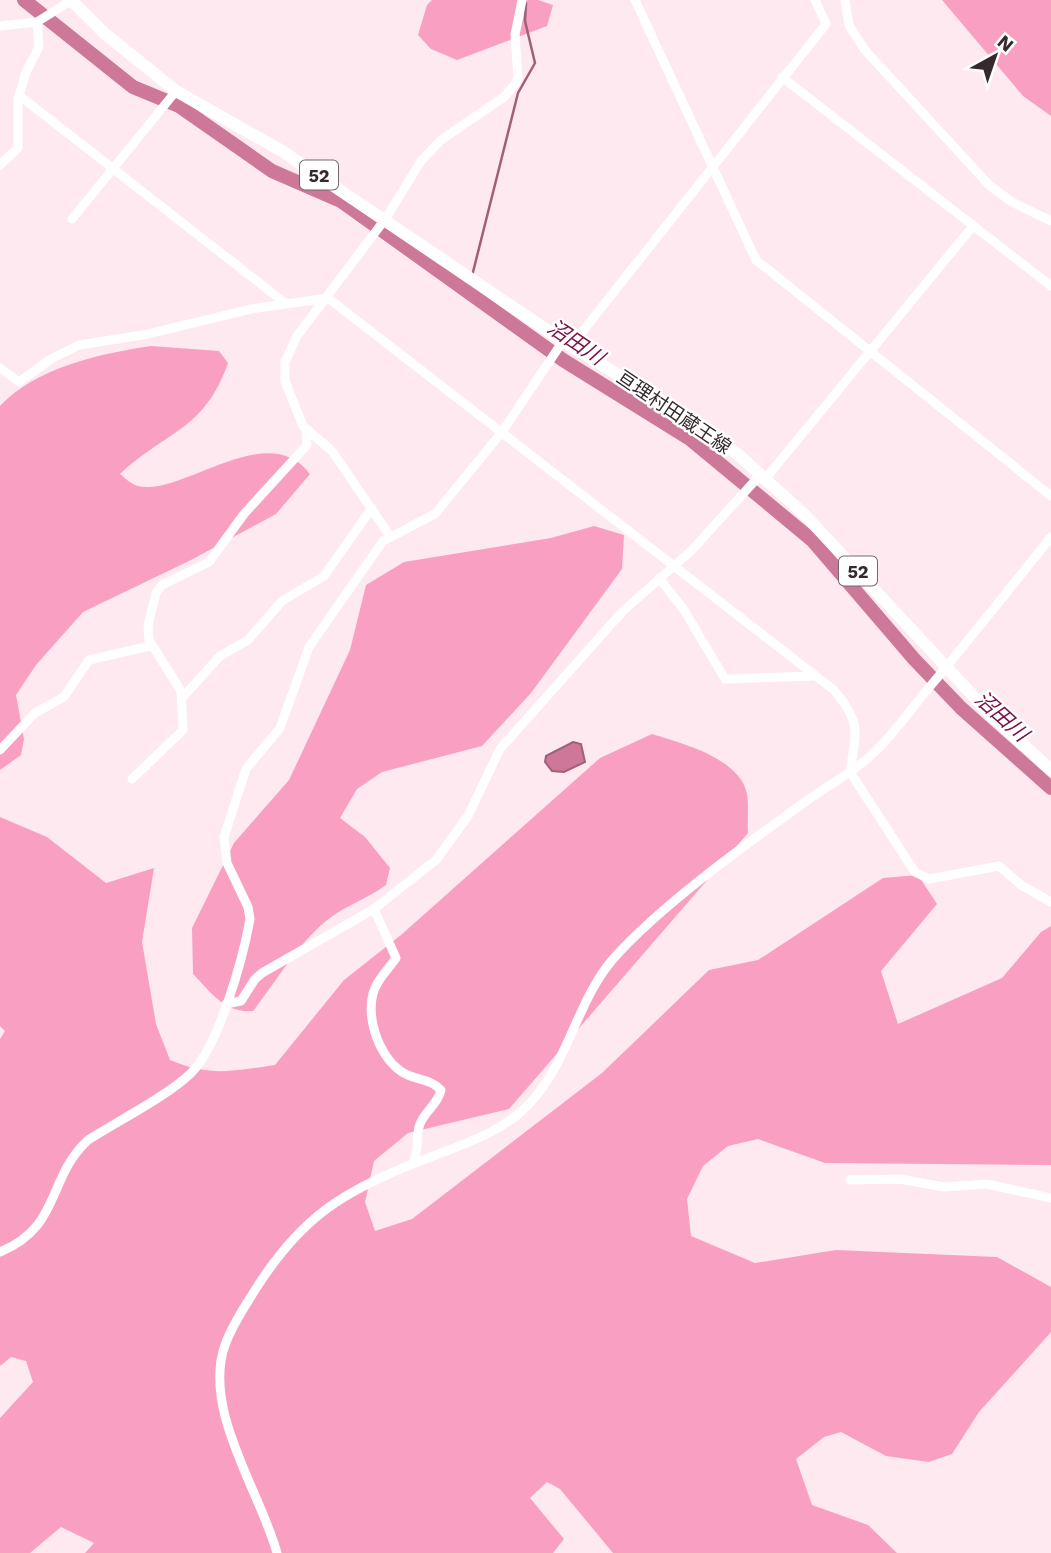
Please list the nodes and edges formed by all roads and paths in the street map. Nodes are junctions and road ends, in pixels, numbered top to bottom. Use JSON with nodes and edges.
{"nodes":[{"id":1,"x":72,"y":0,"type":"edge"},
{"id":2,"x":522,"y":0,"type":"edge"},
{"id":3,"x":635,"y":0,"type":"edge"},
{"id":4,"x":815,"y":0,"type":"edge"},
{"id":5,"x":845,"y":0,"type":"edge"},
{"id":6,"x":37,"y":22,"type":"junction"},
{"id":7,"x":0,"y":26,"type":"edge"},
{"id":8,"x":782,"y":77,"type":"junction"},
{"id":9,"x":176,"y":91,"type":"junction"},
{"id":10,"x":19,"y":96,"type":"junction"},
{"id":11,"x":0,"y":165,"type":"edge"},
{"id":12,"x":713,"y":167,"type":"junction"},
{"id":13,"x":113,"y":169,"type":"junction"},
{"id":14,"x":386,"y":218,"type":"junction"},
{"id":15,"x":72,"y":219,"type":"dead end"},
{"id":16,"x":1051,"y":221,"type":"edge"},
{"id":17,"x":973,"y":226,"type":"junction"},
{"id":18,"x":1051,"y":286,"type":"edge"},
{"id":19,"x":328,"y":298,"type":"junction"},
{"id":20,"x":285,"y":303,"type":"junction"},
{"id":21,"x":567,"y":343,"type":"junction"},
{"id":22,"x":871,"y":352,"type":"junction"},
{"id":23,"x":0,"y":368,"type":"edge"},
{"id":24,"x":306,"y":429,"type":"junction"},
{"id":25,"x":502,"y":432,"type":"junction"},
{"id":26,"x":764,"y":476,"type":"junction"},
{"id":27,"x":1051,"y":496,"type":"edge"},
{"id":28,"x":372,"y":508,"type":"junction"},
{"id":29,"x":390,"y":536,"type":"junction"},
{"id":30,"x":1051,"y":537,"type":"edge"},
{"id":31,"x":674,"y":566,"type":"junction"},
{"id":32,"x":659,"y":578,"type":"junction"},
{"id":33,"x":150,"y":646,"type":"junction"},
{"id":34,"x":946,"y":668,"type":"junction"},
{"id":35,"x":814,"y":676,"type":"junction"},
{"id":36,"x":183,"y":697,"type":"junction"},
{"id":37,"x":0,"y":750,"type":"edge"},
{"id":38,"x":1051,"y":771,"type":"edge"},
{"id":39,"x":850,"y":772,"type":"junction"},
{"id":40,"x":132,"y":779,"type":"dead end"},
{"id":41,"x":1051,"y":902,"type":"edge"},
{"id":42,"x":374,"y":909,"type":"junction"},
{"id":43,"x":226,"y":1004,"type":"junction"},
{"id":44,"x":413,"y":1163,"type":"junction"},
{"id":45,"x":850,"y":1180,"type":"dead end"},
{"id":46,"x":1051,"y":1198,"type":"edge"},
{"id":47,"x":0,"y":1252,"type":"edge"},
{"id":48,"x":277,"y":1553,"type":"edge"}],
"edges":[{"from":1,"to":6,"type":"street"},
{"from":1,"to":9,"type":"main road","name":"亘理村田蔵王線","number":"52"},
{"from":2,"to":14,"type":"street"},
{"from":3,"to":12,"type":"street"},
{"from":4,"to":8,"type":"street"},
{"from":5,"to":16,"type":"street"},
{"from":6,"to":7,"type":"street"},
{"from":6,"to":10,"type":"street"},
{"from":8,"to":12,"type":"street"},
{"from":8,"to":17,"type":"street"},
{"from":9,"to":13,"type":"street"},
{"from":9,"to":14,"type":"main road","name":"亘理村田蔵王線","number":"52"},
{"from":10,"to":11,"type":"street"},
{"from":10,"to":13,"type":"street"},
{"from":12,"to":21,"type":"street"},
{"from":12,"to":22,"type":"street"},
{"from":13,"to":15,"type":"street"},
{"from":13,"to":20,"type":"street"},
{"from":14,"to":19,"type":"street"},
{"from":14,"to":21,"type":"main road","name":"亘理村田蔵王線","number":"52"},
{"from":17,"to":18,"type":"street"},
{"from":17,"to":22,"type":"street"},
{"from":19,"to":20,"type":"street"},
{"from":19,"to":24,"type":"street"},
{"from":19,"to":25,"type":"street"},
{"from":20,"to":23,"type":"street"},
{"from":21,"to":25,"type":"street"},
{"from":21,"to":26,"type":"main road","name":"亘理村田蔵王線","number":"52"},
{"from":22,"to":26,"type":"street"},
{"from":22,"to":27,"type":"street"},
{"from":24,"to":28,"type":"street"},
{"from":24,"to":33,"type":"street"},
{"from":25,"to":29,"type":"street"},
{"from":25,"to":31,"type":"street"},
{"from":26,"to":31,"type":"street"},
{"from":26,"to":34,"type":"main road","name":"亘理村田蔵王線","number":"52"},
{"from":28,"to":29,"type":"street"},
{"from":28,"to":36,"type":"street"},
{"from":29,"to":43,"type":"street"},
{"from":30,"to":34,"type":"street"},
{"from":31,"to":32,"type":"street"},
{"from":31,"to":35,"type":"street"},
{"from":32,"to":35,"type":"street"},
{"from":32,"to":42,"type":"street"},
{"from":33,"to":36,"type":"street"},
{"from":33,"to":37,"type":"street"},
{"from":34,"to":38,"type":"main road","name":"亘理村田蔵王線","number":"52"},
{"from":34,"to":39,"type":"street"},
{"from":35,"to":39,"type":"street"},
{"from":36,"to":40,"type":"street"},
{"from":39,"to":41,"type":"street"},
{"from":39,"to":44,"type":"street"},
{"from":42,"to":43,"type":"street"},
{"from":42,"to":44,"type":"street"},
{"from":43,"to":47,"type":"street"},
{"from":44,"to":48,"type":"street"},
{"from":45,"to":46,"type":"street"}]}
